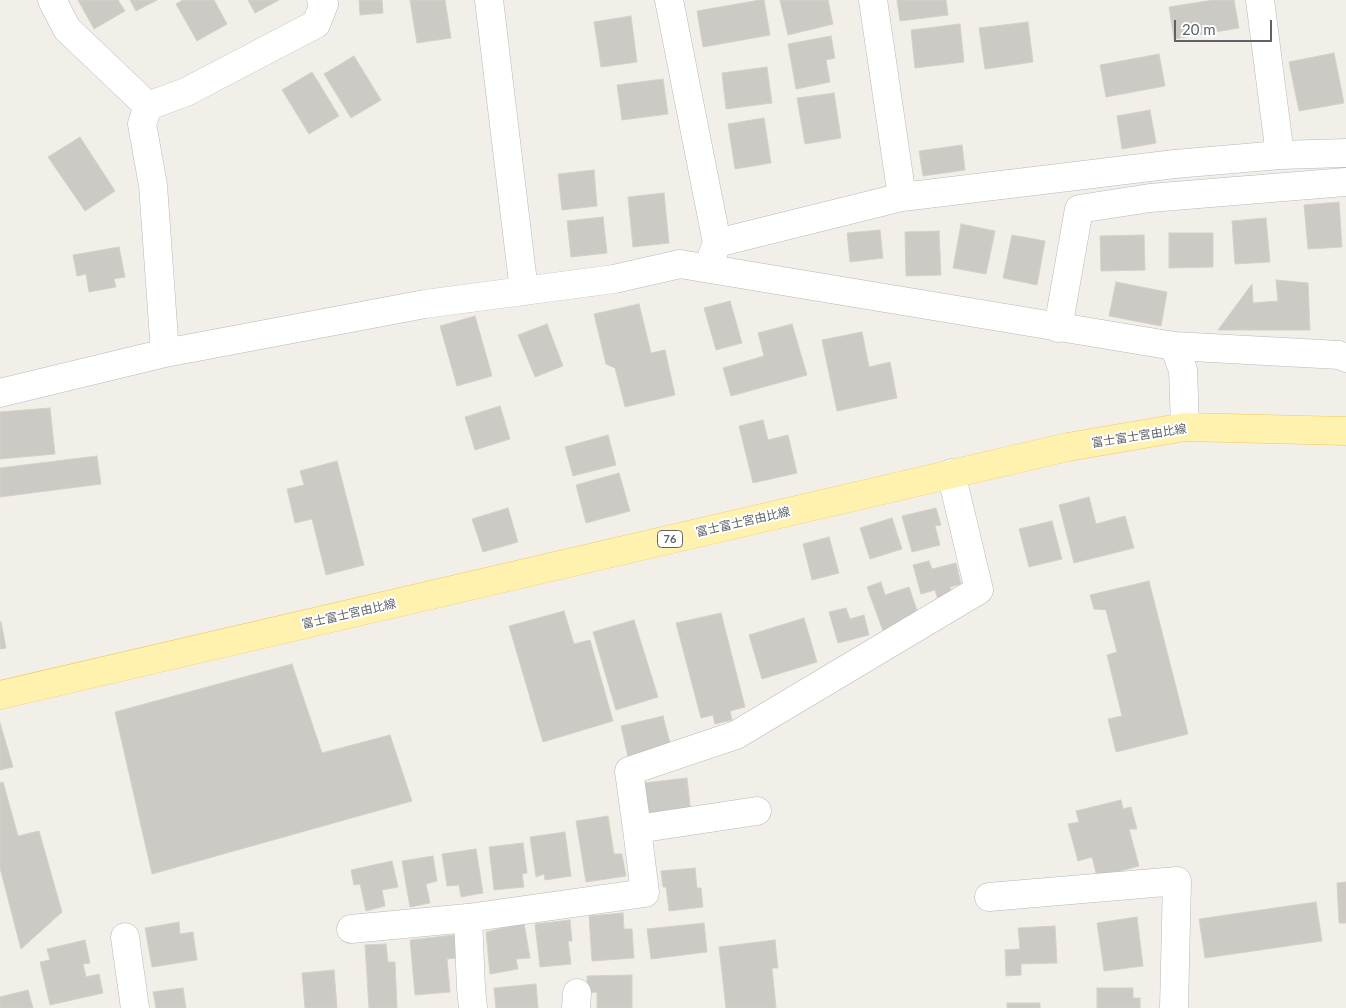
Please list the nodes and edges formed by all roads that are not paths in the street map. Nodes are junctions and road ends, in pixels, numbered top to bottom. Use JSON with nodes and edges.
{"nodes":[{"id":1,"x":52,"y":0,"type":"edge"},
{"id":2,"x":321,"y":0,"type":"edge"},
{"id":3,"x":489,"y":0,"type":"edge"},
{"id":4,"x":669,"y":0,"type":"edge"},
{"id":5,"x":873,"y":0,"type":"edge"},
{"id":6,"x":1260,"y":0,"type":"edge"},
{"id":7,"x":148,"y":106,"type":"junction"},
{"id":8,"x":1346,"y":153,"type":"edge"},
{"id":9,"x":1280,"y":155,"type":"junction"},
{"id":10,"x":1346,"y":182,"type":"edge"},
{"id":11,"x":902,"y":197,"type":"junction"},
{"id":12,"x":712,"y":255,"type":"junction"},
{"id":13,"x":524,"y":291,"type":"junction"},
{"id":14,"x":1058,"y":328,"type":"junction"},
{"id":15,"x":1174,"y":346,"type":"junction"},
{"id":16,"x":165,"y":353,"type":"junction"},
{"id":17,"x":1346,"y":358,"type":"edge"},
{"id":18,"x":0,"y":393,"type":"edge"},
{"id":19,"x":1185,"y":427,"type":"junction"},
{"id":20,"x":1346,"y":430,"type":"edge"},
{"id":21,"x":951,"y":473,"type":"junction"},
{"id":22,"x":0,"y":695,"type":"edge"},
{"id":23,"x":757,"y":811,"type":"dead end"},
{"id":24,"x":637,"y":829,"type":"junction"},
{"id":25,"x":990,"y":897,"type":"dead end"},
{"id":26,"x":468,"y":918,"type":"junction"},
{"id":27,"x":351,"y":930,"type":"dead end"},
{"id":28,"x":125,"y":937,"type":"dead end"},
{"id":29,"x":135,"y":1008,"type":"edge"},
{"id":30,"x":474,"y":1008,"type":"edge"},
{"id":31,"x":1174,"y":1008,"type":"edge"}],
"edges":[{"from":1,"to":7,"type":"street"},
{"from":2,"to":7,"type":"street"},
{"from":3,"to":13,"type":"street"},
{"from":4,"to":12,"type":"street"},
{"from":5,"to":11,"type":"street"},
{"from":6,"to":9,"type":"street"},
{"from":7,"to":16,"type":"street"},
{"from":8,"to":9,"type":"street"},
{"from":9,"to":11,"type":"street"},
{"from":10,"to":14,"type":"street"},
{"from":11,"to":12,"type":"street"},
{"from":12,"to":13,"type":"street"},
{"from":12,"to":14,"type":"street"},
{"from":13,"to":16,"type":"street"},
{"from":14,"to":15,"type":"street"},
{"from":15,"to":17,"type":"street"},
{"from":15,"to":19,"type":"street"},
{"from":16,"to":18,"type":"street"},
{"from":19,"to":20,"type":"main road","name":"富士富士宮由比線","number":"76"},
{"from":19,"to":21,"type":"main road","name":"富士富士宮由比線","number":"76"},
{"from":21,"to":22,"type":"main road","name":"富士富士宮由比線","number":"76"},
{"from":21,"to":24,"type":"street"},
{"from":23,"to":24,"type":"street"},
{"from":24,"to":26,"type":"street"},
{"from":25,"to":31,"type":"street"},
{"from":26,"to":27,"type":"street"},
{"from":26,"to":30,"type":"street"},
{"from":28,"to":29,"type":"street"}]}
